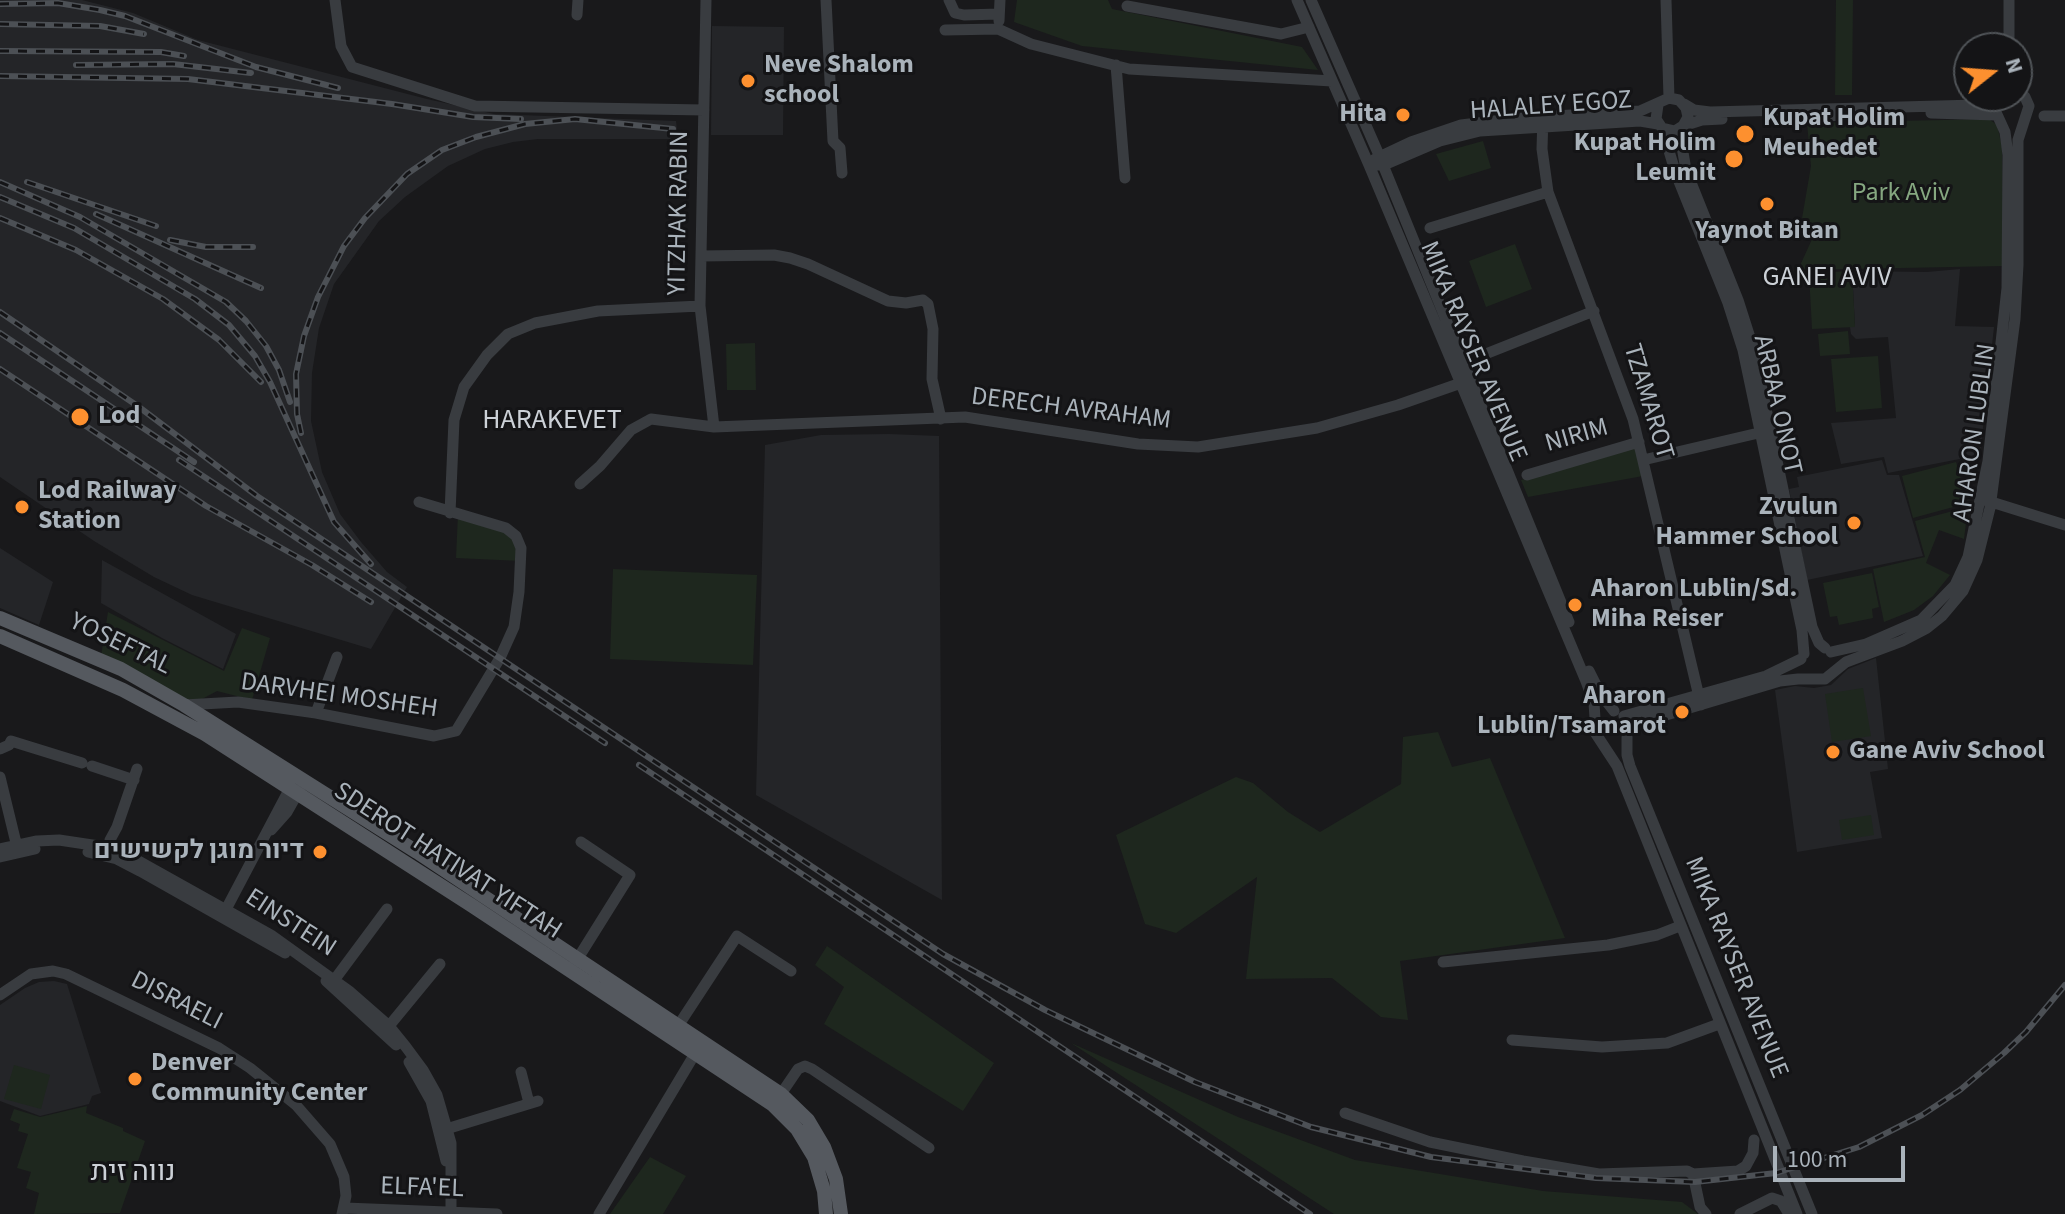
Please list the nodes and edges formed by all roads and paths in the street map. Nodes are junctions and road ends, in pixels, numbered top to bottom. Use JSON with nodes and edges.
{"nodes":[{"id":1,"x":335,"y":0,"type":"edge"},
{"id":2,"x":578,"y":0,"type":"edge"},
{"id":3,"x":706,"y":0,"type":"edge"},
{"id":4,"x":826,"y":0,"type":"edge"},
{"id":5,"x":949,"y":0,"type":"edge"},
{"id":6,"x":1000,"y":0,"type":"edge"},
{"id":7,"x":1297,"y":0,"type":"edge"},
{"id":8,"x":1311,"y":0,"type":"edge"},
{"id":9,"x":1666,"y":0,"type":"edge"},
{"id":10,"x":2009,"y":0,"type":"edge"},
{"id":11,"x":1127,"y":6,"type":"dead end"},
{"id":12,"x":999,"y":14,"type":"junction"},
{"id":13,"x":577,"y":15,"type":"dead end"},
{"id":14,"x":1309,"y":27,"type":"junction"},
{"id":15,"x":998,"y":29,"type":"junction"},
{"id":16,"x":945,"y":30,"type":"dead end"},
{"id":17,"x":2009,"y":32,"type":"edge"},
{"id":18,"x":1116,"y":65,"type":"junction"},
{"id":19,"x":1332,"y":81,"type":"junction"},
{"id":20,"x":1664,"y":101,"type":"junction"},
{"id":21,"x":1684,"y":104,"type":"junction"},
{"id":22,"x":1953,"y":106,"type":"edge"},
{"id":23,"x":704,"y":110,"type":"junction"},
{"id":24,"x":1999,"y":112,"type":"edge"},
{"id":25,"x":2027,"y":112,"type":"edge"},
{"id":26,"x":2044,"y":116,"type":"dead end"},
{"id":27,"x":2065,"y":116,"type":"edge"},
{"id":28,"x":1999,"y":118,"type":"junction"},
{"id":29,"x":2024,"y":120,"type":"junction"},
{"id":30,"x":1543,"y":121,"type":"junction"},
{"id":31,"x":1660,"y":126,"type":"junction"},
{"id":32,"x":1681,"y":128,"type":"junction"},
{"id":33,"x":1382,"y":160,"type":"junction"},
{"id":34,"x":1369,"y":165,"type":"junction"},
{"id":35,"x":842,"y":173,"type":"dead end"},
{"id":36,"x":1125,"y":178,"type":"dead end"},
{"id":37,"x":1548,"y":192,"type":"junction"},
{"id":38,"x":1430,"y":228,"type":"dead end"},
{"id":39,"x":701,"y":256,"type":"junction"},
{"id":40,"x":700,"y":306,"type":"junction"},
{"id":41,"x":1594,"y":311,"type":"junction"},
{"id":42,"x":1483,"y":355,"type":"dead end"},
{"id":43,"x":1461,"y":383,"type":"junction"},
{"id":44,"x":941,"y":419,"type":"junction"},
{"id":45,"x":714,"y":427,"type":"junction"},
{"id":46,"x":1766,"y":431,"type":"junction"},
{"id":47,"x":1639,"y":442,"type":"junction"},
{"id":48,"x":1643,"y":460,"type":"junction"},
{"id":49,"x":1527,"y":475,"type":"dead end"},
{"id":50,"x":580,"y":484,"type":"dead end"},
{"id":51,"x":1986,"y":501,"type":"junction"},
{"id":52,"x":419,"y":502,"type":"dead end"},
{"id":53,"x":450,"y":513,"type":"junction"},
{"id":54,"x":2065,"y":525,"type":"edge"},
{"id":55,"x":0,"y":618,"type":"edge"},
{"id":56,"x":0,"y":636,"type":"edge"},
{"id":57,"x":1828,"y":650,"type":"junction"},
{"id":58,"x":1803,"y":656,"type":"junction"},
{"id":59,"x":337,"y":657,"type":"dead end"},
{"id":60,"x":1832,"y":673,"type":"junction"},
{"id":61,"x":1810,"y":679,"type":"junction"},
{"id":62,"x":1700,"y":701,"type":"junction"},
{"id":63,"x":219,"y":702,"type":"junction"},
{"id":64,"x":184,"y":705,"type":"junction"},
{"id":65,"x":168,"y":713,"type":"joint"},
{"id":66,"x":316,"y":713,"type":"junction"},
{"id":67,"x":1619,"y":713,"type":"junction"},
{"id":68,"x":1596,"y":723,"type":"junction"},
{"id":69,"x":214,"y":724,"type":"junction"},
{"id":70,"x":1628,"y":733,"type":"junction"},
{"id":71,"x":1603,"y":743,"type":"junction"},
{"id":72,"x":0,"y":749,"type":"edge"},
{"id":73,"x":0,"y":777,"type":"edge"},
{"id":74,"x":296,"y":787,"type":"junction"},
{"id":75,"x":581,"y":842,"type":"dead end"},
{"id":76,"x":17,"y":848,"type":"junction"},
{"id":77,"x":0,"y":849,"type":"edge"},
{"id":78,"x":111,"y":852,"type":"junction"},
{"id":79,"x":0,"y":857,"type":"edge"},
{"id":80,"x":387,"y":909,"type":"dead end"},
{"id":81,"x":224,"y":912,"type":"junction"},
{"id":82,"x":1680,"y":926,"type":"junction"},
{"id":83,"x":576,"y":959,"type":"junction"},
{"id":84,"x":1443,"y":962,"type":"dead end"},
{"id":85,"x":440,"y":964,"type":"dead end"},
{"id":86,"x":791,"y":971,"type":"dead end"},
{"id":87,"x":575,"y":975,"type":"junction"},
{"id":88,"x":335,"y":979,"type":"junction"},
{"id":89,"x":0,"y":995,"type":"edge"},
{"id":90,"x":1719,"y":1024,"type":"junction"},
{"id":91,"x":389,"y":1026,"type":"junction"},
{"id":92,"x":678,"y":1026,"type":"junction"},
{"id":93,"x":1512,"y":1040,"type":"dead end"},
{"id":94,"x":698,"y":1048,"type":"junction"},
{"id":95,"x":521,"y":1072,"type":"dead end"},
{"id":96,"x":781,"y":1094,"type":"junction"},
{"id":97,"x":1345,"y":1113,"type":"dead end"},
{"id":98,"x":444,"y":1129,"type":"junction"},
{"id":99,"x":1754,"y":1140,"type":"dead end"},
{"id":100,"x":929,"y":1148,"type":"dead end"},
{"id":101,"x":1693,"y":1174,"type":"junction"},
{"id":102,"x":344,"y":1211,"type":"edge"},
{"id":103,"x":451,"y":1213,"type":"edge"},
{"id":104,"x":497,"y":1214,"type":"edge"},
{"id":105,"x":599,"y":1214,"type":"edge"},
{"id":106,"x":826,"y":1214,"type":"edge"},
{"id":107,"x":841,"y":1214,"type":"edge"},
{"id":108,"x":1706,"y":1214,"type":"edge"},
{"id":109,"x":1740,"y":1214,"type":"edge"},
{"id":110,"x":1789,"y":1214,"type":"edge"},
{"id":111,"x":1797,"y":1214,"type":"edge"},
{"id":112,"x":1812,"y":1214,"type":"edge"}],
"edges":[{"from":1,"to":23,"type":"street"},
{"from":2,"to":13,"type":"street"},
{"from":3,"to":23,"type":"street","name":"YITZHAK RABIN"},
{"from":4,"to":35,"type":"street"},
{"from":5,"to":12,"type":"street"},
{"from":6,"to":12,"type":"street"},
{"from":7,"to":14,"type":"street","name":"MIKA RAYSER AVENUE"},
{"from":8,"to":33,"type":"street","name":"MIKA RAYSER AVENUE"},
{"from":9,"to":20,"type":"street"},
{"from":10,"to":17,"type":"street"},
{"from":11,"to":14,"type":"street"},
{"from":12,"to":15,"type":"street"},
{"from":14,"to":19,"type":"street","name":"MIKA RAYSER AVENUE"},
{"from":15,"to":16,"type":"street"},
{"from":15,"to":18,"type":"street"},
{"from":18,"to":19,"type":"street"},
{"from":18,"to":36,"type":"street"},
{"from":19,"to":34,"type":"street","name":"MIKA RAYSER AVENUE"},
{"from":20,"to":21,"type":"street"},
{"from":20,"to":30,"type":"street","name":"HALALEY EGOZ"},
{"from":20,"to":31,"type":"street"},
{"from":21,"to":22,"type":"street"},
{"from":21,"to":32,"type":"street"},
{"from":23,"to":39,"type":"street","name":"YITZHAK RABIN"},
{"from":24,"to":28,"type":"street","name":"AHARON LUBLIN"},
{"from":25,"to":29,"type":"street","name":"AHARON LUBLIN"},
{"from":26,"to":27,"type":"street"},
{"from":28,"to":29,"type":"street"},
{"from":28,"to":32,"type":"street"},
{"from":28,"to":51,"type":"street","name":"AHARON LUBLIN"},
{"from":29,"to":51,"type":"street","name":"AHARON LUBLIN"},
{"from":30,"to":31,"type":"street","name":"HALALEY EGOZ"},
{"from":30,"to":33,"type":"street","name":"HALALEY EGOZ"},
{"from":30,"to":37,"type":"street","name":"TZAMAROT"},
{"from":31,"to":32,"type":"street"},
{"from":31,"to":46,"type":"street","name":"ARBAA ONOT"},
{"from":32,"to":46,"type":"street","name":"ARBAA ONOT"},
{"from":33,"to":34,"type":"street","name":"HALALEY EGOZ"},
{"from":33,"to":67,"type":"street","name":"MIKA RAYSER AVENUE"},
{"from":34,"to":43,"type":"street","name":"MIKA RAYSER AVENUE"},
{"from":37,"to":38,"type":"street"},
{"from":37,"to":41,"type":"street","name":"TZAMAROT"},
{"from":39,"to":40,"type":"street","name":"YITZHAK RABIN"},
{"from":39,"to":44,"type":"street"},
{"from":40,"to":45,"type":"street","name":"YITZHAK RABIN"},
{"from":40,"to":53,"type":"street"},
{"from":41,"to":42,"type":"street"},
{"from":41,"to":47,"type":"street","name":"TZAMAROT"},
{"from":43,"to":44,"type":"street","name":"DERECH AVRAHAM"},
{"from":43,"to":68,"type":"street","name":"MIKA RAYSER AVENUE"},
{"from":44,"to":45,"type":"street","name":"DERECH AVRAHAM"},
{"from":45,"to":50,"type":"street","name":"DERECH AVRAHAM"},
{"from":46,"to":48,"type":"street","name":"NIRIM"},
{"from":46,"to":57,"type":"street","name":"ARBAA ONOT"},
{"from":46,"to":58,"type":"street","name":"ARBAA ONOT"},
{"from":47,"to":48,"type":"street","name":"TZAMAROT"},
{"from":47,"to":49,"type":"street","name":"NIRIM"},
{"from":48,"to":62,"type":"street","name":"TZAMAROT"},
{"from":51,"to":54,"type":"street"},
{"from":51,"to":57,"type":"street","name":"AHARON LUBLIN"},
{"from":51,"to":60,"type":"street","name":"AHARON LUBLIN"},
{"from":52,"to":53,"type":"street","name":"DARVHEI MOSHEH"},
{"from":53,"to":66,"type":"street","name":"DARVHEI MOSHEH"},
{"from":55,"to":64,"type":"main road","name":"YOSEFTAL"},
{"from":56,"to":65,"type":"main road","name":"YOSEFTAL"},
{"from":57,"to":58,"type":"street"},
{"from":57,"to":60,"type":"street"},
{"from":58,"to":61,"type":"street"},
{"from":58,"to":62,"type":"street"},
{"from":59,"to":66,"type":"street"},
{"from":60,"to":61,"type":"street"},
{"from":61,"to":62,"type":"street"},
{"from":62,"to":67,"type":"street"},
{"from":62,"to":70,"type":"street"},
{"from":63,"to":64,"type":"street","name":"DARVHEI MOSHEH"},
{"from":63,"to":66,"type":"street","name":"DARVHEI MOSHEH"},
{"from":63,"to":69,"type":"street","name":"DARVHEI MOSHEH"},
{"from":64,"to":69,"type":"main road","name":"YOSEFTAL"},
{"from":65,"to":74,"type":"main road","name":"SDEROT HATIVAT YIFTAH"},
{"from":67,"to":68,"type":"street"},
{"from":67,"to":70,"type":"street"},
{"from":68,"to":71,"type":"street"},
{"from":69,"to":74,"type":"main road","name":"SDEROT HATIVAT YIFTAH"},
{"from":70,"to":71,"type":"street"},
{"from":70,"to":112,"type":"street","name":"MIKA RAYSER AVENUE"},
{"from":71,"to":82,"type":"street","name":"MIKA RAYSER AVENUE"},
{"from":72,"to":78,"type":"street"},
{"from":73,"to":76,"type":"street"},
{"from":74,"to":81,"type":"street"},
{"from":74,"to":83,"type":"main road","name":"SDEROT HATIVAT YIFTAH"},
{"from":74,"to":87,"type":"main road","name":"SDEROT HATIVAT YIFTAH"},
{"from":75,"to":83,"type":"street"},
{"from":76,"to":77,"type":"street","name":"EINSTEIN"},
{"from":76,"to":78,"type":"street","name":"EINSTEIN"},
{"from":76,"to":79,"type":"street","name":"EINSTEIN"},
{"from":78,"to":81,"type":"street","name":"EINSTEIN"},
{"from":80,"to":88,"type":"street"},
{"from":81,"to":88,"type":"street","name":"EINSTEIN"},
{"from":81,"to":98,"type":"street","name":"EINSTEIN"},
{"from":82,"to":84,"type":"street"},
{"from":82,"to":90,"type":"street","name":"MIKA RAYSER AVENUE"},
{"from":83,"to":87,"type":"street"},
{"from":83,"to":92,"type":"main road","name":"SDEROT HATIVAT YIFTAH"},
{"from":85,"to":91,"type":"street"},
{"from":86,"to":92,"type":"street"},
{"from":87,"to":94,"type":"main road","name":"SDEROT HATIVAT YIFTAH"},
{"from":88,"to":91,"type":"street","name":"EINSTEIN"},
{"from":89,"to":102,"type":"street","name":"DISRAELI"},
{"from":90,"to":93,"type":"street"},
{"from":90,"to":111,"type":"street","name":"MIKA RAYSER AVENUE"},
{"from":91,"to":98,"type":"street","name":"EINSTEIN"},
{"from":92,"to":94,"type":"main road","name":"SDEROT HATIVAT YIFTAH"},
{"from":94,"to":96,"type":"main road"},
{"from":94,"to":105,"type":"street"},
{"from":94,"to":106,"type":"main road"},
{"from":95,"to":98,"type":"street"},
{"from":96,"to":100,"type":"street"},
{"from":96,"to":107,"type":"main road"},
{"from":97,"to":101,"type":"street"},
{"from":98,"to":103,"type":"street","name":"EINSTEIN"},
{"from":99,"to":101,"type":"street"},
{"from":101,"to":108,"type":"street"},
{"from":102,"to":103,"type":"street","name":"ELFA'EL"},
{"from":103,"to":104,"type":"street","name":"ELFA'EL"},
{"from":109,"to":110,"type":"street"}]}
